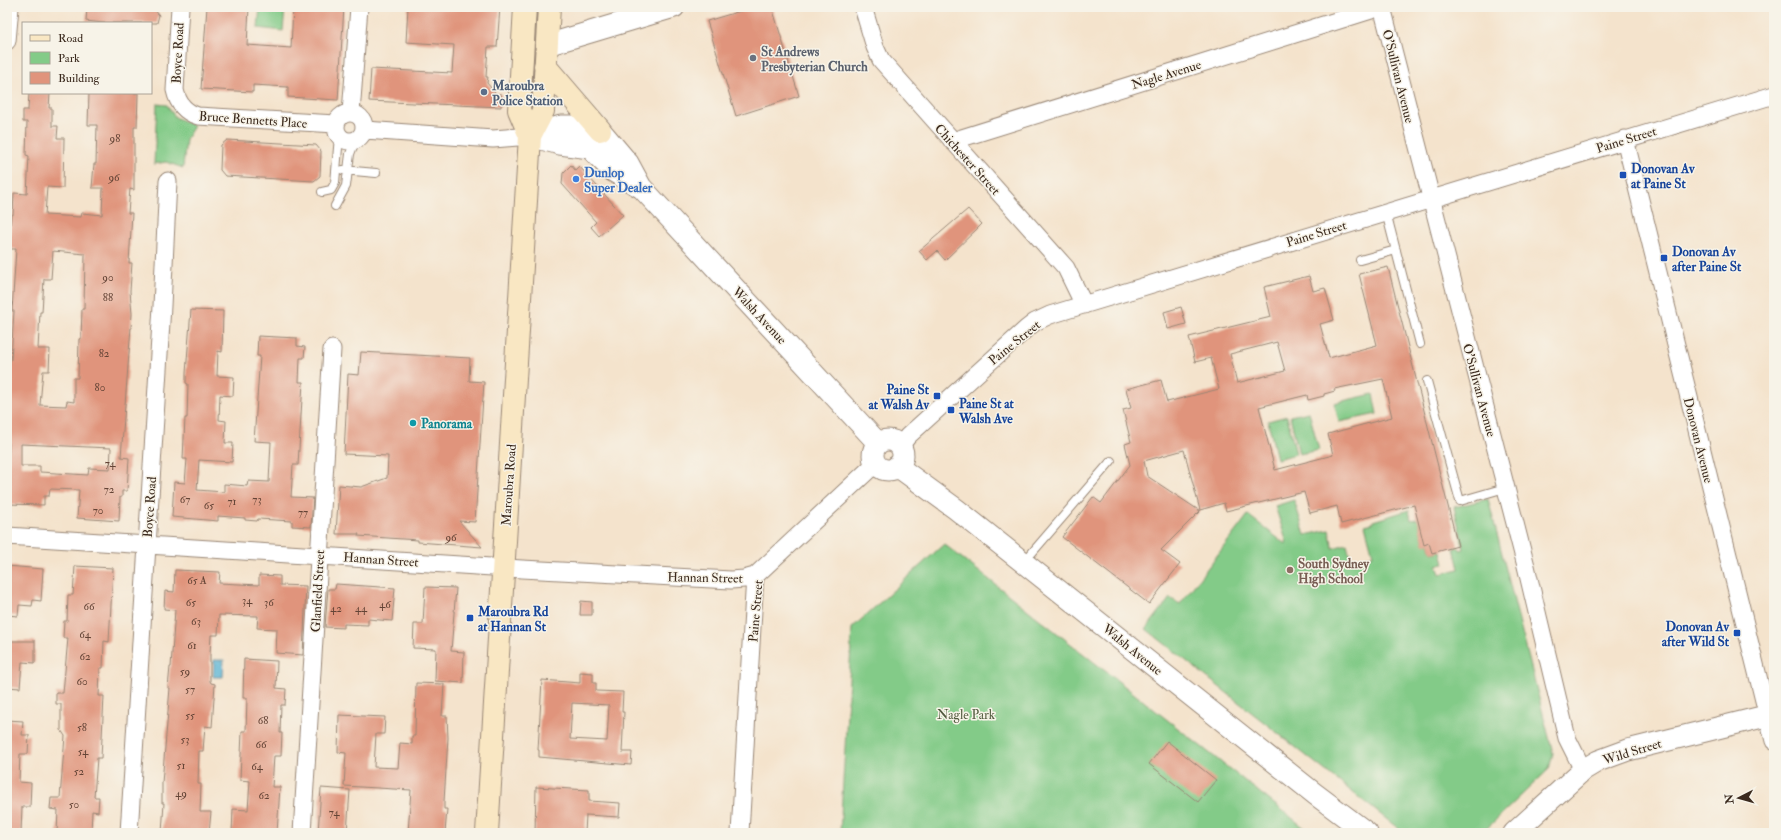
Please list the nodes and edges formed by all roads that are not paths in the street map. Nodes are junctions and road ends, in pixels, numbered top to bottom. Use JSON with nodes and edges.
{"nodes":[{"id":1,"x":10,"y":7,"type":"edge"},
{"id":2,"x":180,"y":7,"type":"edge"},
{"id":3,"x":359,"y":7,"type":"edge"},
{"id":4,"x":525,"y":7,"type":"edge"},
{"id":5,"x":549,"y":7,"type":"edge"},
{"id":6,"x":674,"y":7,"type":"edge"},
{"id":7,"x":863,"y":7,"type":"edge"},
{"id":8,"x":1381,"y":7,"type":"edge"},
{"id":9,"x":7,"y":41,"type":"edge"},
{"id":10,"x":546,"y":56,"type":"junction"},
{"id":11,"x":1774,"y":94,"type":"edge"},
{"id":12,"x":177,"y":98,"type":"joint"},
{"id":13,"x":351,"y":113,"type":"junction"},
{"id":14,"x":337,"y":130,"type":"junction"},
{"id":15,"x":600,"y":130,"type":"junction"},
{"id":16,"x":360,"y":136,"type":"junction"},
{"id":17,"x":530,"y":136,"type":"junction"},
{"id":18,"x":1625,"y":139,"type":"junction"},
{"id":19,"x":952,"y":141,"type":"junction"},
{"id":20,"x":337,"y":164,"type":"junction"},
{"id":21,"x":347,"y":171,"type":"junction"},
{"id":22,"x":376,"y":173,"type":"dead end"},
{"id":23,"x":168,"y":181,"type":"dead end"},
{"id":24,"x":641,"y":187,"type":"junction"},
{"id":25,"x":322,"y":192,"type":"dead end"},
{"id":26,"x":1430,"y":199,"type":"junction"},
{"id":27,"x":335,"y":206,"type":"dead end"},
{"id":28,"x":1386,"y":212,"type":"junction"},
{"id":29,"x":1396,"y":250,"type":"junction"},
{"id":30,"x":1360,"y":260,"type":"dead end"},
{"id":31,"x":1084,"y":305,"type":"junction"},
{"id":32,"x":1420,"y":344,"type":"dead end"},
{"id":33,"x":332,"y":349,"type":"dead end"},
{"id":34,"x":1427,"y":381,"type":"dead end"},
{"id":35,"x":900,"y":446,"type":"junction"},
{"id":36,"x":877,"y":453,"type":"junction"},
{"id":37,"x":1111,"y":461,"type":"dead end"},
{"id":38,"x":897,"y":466,"type":"junction"},
{"id":39,"x":1505,"y":488,"type":"junction"},
{"id":40,"x":7,"y":536,"type":"edge"},
{"id":41,"x":146,"y":544,"type":"junction"},
{"id":42,"x":319,"y":555,"type":"junction"},
{"id":43,"x":1024,"y":562,"type":"junction"},
{"id":44,"x":503,"y":567,"type":"junction"},
{"id":45,"x":755,"y":576,"type":"junction"},
{"id":46,"x":1771,"y":714,"type":"edge"},
{"id":47,"x":1774,"y":741,"type":"edge"},
{"id":48,"x":1583,"y":770,"type":"junction"},
{"id":49,"x":128,"y":833,"type":"edge"},
{"id":50,"x":302,"y":833,"type":"edge"},
{"id":51,"x":487,"y":833,"type":"edge"},
{"id":52,"x":740,"y":833,"type":"edge"},
{"id":53,"x":1367,"y":833,"type":"edge"},
{"id":54,"x":1514,"y":833,"type":"edge"}],
"edges":[{"from":1,"to":9,"type":"street"},
{"from":2,"to":12,"type":"street","name":"Boyce Road"},
{"from":3,"to":13,"type":"street"},
{"from":4,"to":17,"type":"main road","name":"Maroubra Road"},
{"from":5,"to":10,"type":"main road","name":"Maroubra Road"},
{"from":6,"to":10,"type":"street"},
{"from":7,"to":19,"type":"street","name":"Chichester Street"},
{"from":8,"to":19,"type":"street","name":"Nagle Avenue"},
{"from":8,"to":26,"type":"street","name":"O'Sullivan Avenue"},
{"from":10,"to":15,"type":"main road"},
{"from":10,"to":17,"type":"main road","name":"Maroubra Road"},
{"from":11,"to":18,"type":"street","name":"Paine Street"},
{"from":12,"to":14,"type":"street","name":"Bruce Bennetts Place"},
{"from":13,"to":14,"type":"street"},
{"from":13,"to":16,"type":"street"},
{"from":14,"to":16,"type":"street"},
{"from":14,"to":20,"type":"lane"},
{"from":15,"to":17,"type":"street"},
{"from":15,"to":24,"type":"street","name":"Walsh Avenue"},
{"from":16,"to":17,"type":"street"},
{"from":16,"to":21,"type":"lane"},
{"from":17,"to":24,"type":"street","name":"Walsh Avenue"},
{"from":17,"to":44,"type":"main road","name":"Maroubra Road"},
{"from":18,"to":26,"type":"street","name":"Paine Street"},
{"from":18,"to":46,"type":"street","name":"Donovan Avenue"},
{"from":19,"to":31,"type":"street","name":"Chichester Street"},
{"from":20,"to":21,"type":"lane"},
{"from":20,"to":25,"type":"lane"},
{"from":21,"to":22,"type":"lane"},
{"from":21,"to":27,"type":"lane"},
{"from":23,"to":41,"type":"street","name":"Boyce Road"},
{"from":24,"to":36,"type":"street","name":"Walsh Avenue"},
{"from":26,"to":28,"type":"street","name":"Paine Street"},
{"from":26,"to":39,"type":"street","name":"O'Sullivan Avenue"},
{"from":28,"to":29,"type":"lane"},
{"from":28,"to":31,"type":"street","name":"Paine Street"},
{"from":29,"to":30,"type":"lane"},
{"from":29,"to":32,"type":"lane"},
{"from":31,"to":35,"type":"street","name":"Paine Street"},
{"from":33,"to":42,"type":"street","name":"Glanfield Street"},
{"from":34,"to":39,"type":"lane"},
{"from":35,"to":36,"type":"street"},
{"from":35,"to":38,"type":"street"},
{"from":36,"to":38,"type":"street"},
{"from":36,"to":45,"type":"street","name":"Paine Street"},
{"from":37,"to":43,"type":"lane"},
{"from":38,"to":43,"type":"street","name":"Walsh Avenue"},
{"from":39,"to":48,"type":"street","name":"O'Sullivan Avenue"},
{"from":40,"to":41,"type":"street","name":"Hannan Street"},
{"from":41,"to":42,"type":"street","name":"Hannan Street"},
{"from":41,"to":49,"type":"street","name":"Boyce Road"},
{"from":42,"to":44,"type":"street","name":"Hannan Street"},
{"from":42,"to":50,"type":"street","name":"Glanfield Street"},
{"from":43,"to":53,"type":"street","name":"Walsh Avenue"},
{"from":44,"to":45,"type":"street","name":"Hannan Street"},
{"from":44,"to":51,"type":"main road","name":"Maroubra Road"},
{"from":45,"to":52,"type":"street","name":"Paine Street"},
{"from":46,"to":47,"type":"street","name":"Donovan Avenue"},
{"from":46,"to":48,"type":"street","name":"Wild Street"},
{"from":48,"to":54,"type":"street","name":"Wild Street"}]}
